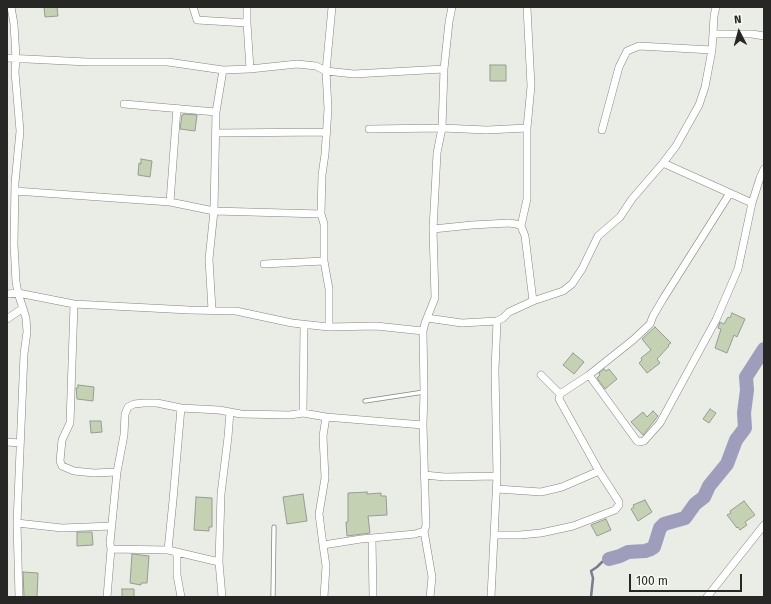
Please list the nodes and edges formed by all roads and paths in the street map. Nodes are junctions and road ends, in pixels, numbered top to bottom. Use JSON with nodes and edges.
{"nodes":[{"id":1,"x":11,"y":7,"type":"edge"},
{"id":2,"x":194,"y":7,"type":"edge"},
{"id":3,"x":247,"y":7,"type":"edge"},
{"id":4,"x":332,"y":7,"type":"edge"},
{"id":5,"x":452,"y":7,"type":"edge"},
{"id":6,"x":527,"y":7,"type":"edge"},
{"id":7,"x":716,"y":7,"type":"edge"},
{"id":8,"x":247,"y":23,"type":"junction"},
{"id":9,"x":714,"y":34,"type":"junction"},
{"id":10,"x":764,"y":36,"type":"edge"},
{"id":11,"x":712,"y":50,"type":"junction"},
{"id":12,"x":7,"y":58,"type":"edge"},
{"id":13,"x":16,"y":58,"type":"junction"},
{"id":14,"x":250,"y":69,"type":"junction"},
{"id":15,"x":444,"y":69,"type":"junction"},
{"id":16,"x":223,"y":70,"type":"junction"},
{"id":17,"x":326,"y":71,"type":"junction"},
{"id":18,"x":124,"y":104,"type":"dead end"},
{"id":19,"x":177,"y":108,"type":"junction"},
{"id":20,"x":216,"y":112,"type":"junction"},
{"id":21,"x":442,"y":128,"type":"junction"},
{"id":22,"x":527,"y":128,"type":"junction"},
{"id":23,"x":369,"y":129,"type":"dead end"},
{"id":24,"x":602,"y":130,"type":"dead end"},
{"id":25,"x":216,"y":132,"type":"junction"},
{"id":26,"x":327,"y":132,"type":"junction"},
{"id":27,"x":663,"y":163,"type":"junction"},
{"id":28,"x":764,"y":169,"type":"edge"},
{"id":29,"x":14,"y":192,"type":"junction"},
{"id":30,"x":730,"y":193,"type":"junction"},
{"id":31,"x":170,"y":202,"type":"junction"},
{"id":32,"x":752,"y":203,"type":"junction"},
{"id":33,"x":214,"y":211,"type":"junction"},
{"id":34,"x":321,"y":214,"type":"junction"},
{"id":35,"x":521,"y":226,"type":"junction"},
{"id":36,"x":434,"y":229,"type":"junction"},
{"id":37,"x":324,"y":261,"type":"junction"},
{"id":38,"x":264,"y":264,"type":"dead end"},
{"id":39,"x":18,"y":293,"type":"junction"},
{"id":40,"x":7,"y":294,"type":"edge"},
{"id":41,"x":533,"y":301,"type":"junction"},
{"id":42,"x":74,"y":304,"type":"junction"},
{"id":43,"x":23,"y":308,"type":"junction"},
{"id":44,"x":212,"y":310,"type":"junction"},
{"id":45,"x":427,"y":318,"type":"junction"},
{"id":46,"x":7,"y":319,"type":"edge"},
{"id":47,"x":497,"y":322,"type":"junction"},
{"id":48,"x":304,"y":325,"type":"junction"},
{"id":49,"x":329,"y":327,"type":"junction"},
{"id":50,"x":423,"y":331,"type":"junction"},
{"id":51,"x":541,"y":375,"type":"dead end"},
{"id":52,"x":589,"y":375,"type":"junction"},
{"id":53,"x":424,"y":392,"type":"junction"},
{"id":54,"x":560,"y":394,"type":"junction"},
{"id":55,"x":365,"y":401,"type":"dead end"},
{"id":56,"x":181,"y":408,"type":"junction"},
{"id":57,"x":230,"y":412,"type":"junction"},
{"id":58,"x":303,"y":413,"type":"junction"},
{"id":59,"x":326,"y":417,"type":"junction"},
{"id":60,"x":423,"y":425,"type":"junction"},
{"id":61,"x":7,"y":442,"type":"edge"},
{"id":62,"x":20,"y":442,"type":"junction"},
{"id":63,"x":599,"y":471,"type":"junction"},
{"id":64,"x":117,"y":472,"type":"junction"},
{"id":65,"x":424,"y":475,"type":"junction"},
{"id":66,"x":497,"y":476,"type":"junction"},
{"id":67,"x":497,"y":489,"type":"junction"},
{"id":68,"x":17,"y":523,"type":"junction"},
{"id":69,"x":764,"y":525,"type":"edge"},
{"id":70,"x":112,"y":526,"type":"junction"},
{"id":71,"x":274,"y":527,"type":"dead end"},
{"id":72,"x":424,"y":531,"type":"junction"},
{"id":73,"x":494,"y":535,"type":"junction"},
{"id":74,"x":372,"y":538,"type":"junction"},
{"id":75,"x":323,"y":545,"type":"junction"},
{"id":76,"x":111,"y":548,"type":"junction"},
{"id":77,"x":168,"y":550,"type":"junction"},
{"id":78,"x":177,"y":553,"type":"junction"},
{"id":79,"x":219,"y":562,"type":"junction"},
{"id":80,"x":19,"y":597,"type":"edge"},
{"id":81,"x":107,"y":597,"type":"edge"},
{"id":82,"x":181,"y":597,"type":"edge"},
{"id":83,"x":222,"y":597,"type":"edge"},
{"id":84,"x":273,"y":597,"type":"edge"},
{"id":85,"x":324,"y":597,"type":"edge"},
{"id":86,"x":373,"y":597,"type":"edge"},
{"id":87,"x":430,"y":597,"type":"edge"},
{"id":88,"x":491,"y":597,"type":"edge"},
{"id":89,"x":707,"y":597,"type":"edge"}],
"edges":[{"from":1,"to":13,"type":"street"},
{"from":2,"to":8,"type":"street"},
{"from":3,"to":8,"type":"street"},
{"from":4,"to":17,"type":"street"},
{"from":5,"to":15,"type":"street"},
{"from":6,"to":22,"type":"street"},
{"from":7,"to":9,"type":"street"},
{"from":8,"to":14,"type":"street"},
{"from":9,"to":10,"type":"street"},
{"from":9,"to":11,"type":"street"},
{"from":11,"to":24,"type":"street"},
{"from":11,"to":27,"type":"street"},
{"from":12,"to":13,"type":"street"},
{"from":13,"to":16,"type":"street"},
{"from":13,"to":29,"type":"street"},
{"from":14,"to":16,"type":"street"},
{"from":14,"to":17,"type":"street"},
{"from":15,"to":17,"type":"street"},
{"from":15,"to":21,"type":"street"},
{"from":16,"to":20,"type":"street"},
{"from":17,"to":26,"type":"street"},
{"from":18,"to":19,"type":"street"},
{"from":19,"to":20,"type":"street"},
{"from":19,"to":31,"type":"street"},
{"from":20,"to":25,"type":"street"},
{"from":21,"to":22,"type":"street"},
{"from":21,"to":23,"type":"street"},
{"from":21,"to":36,"type":"street"},
{"from":22,"to":35,"type":"street"},
{"from":25,"to":26,"type":"street"},
{"from":25,"to":33,"type":"street"},
{"from":26,"to":34,"type":"street"},
{"from":27,"to":30,"type":"street"},
{"from":27,"to":41,"type":"street"},
{"from":28,"to":32,"type":"street"},
{"from":29,"to":31,"type":"street"},
{"from":29,"to":39,"type":"street"},
{"from":30,"to":32,"type":"street"},
{"from":30,"to":52,"type":"street"},
{"from":31,"to":33,"type":"street"},
{"from":32,"to":52,"type":"street"},
{"from":33,"to":34,"type":"street"},
{"from":33,"to":44,"type":"street"},
{"from":34,"to":37,"type":"street"},
{"from":35,"to":36,"type":"street"},
{"from":35,"to":41,"type":"street"},
{"from":36,"to":45,"type":"street"},
{"from":37,"to":38,"type":"street"},
{"from":37,"to":49,"type":"street"},
{"from":39,"to":40,"type":"street"},
{"from":39,"to":42,"type":"street"},
{"from":39,"to":43,"type":"street"},
{"from":41,"to":47,"type":"street"},
{"from":42,"to":44,"type":"street"},
{"from":42,"to":64,"type":"street"},
{"from":43,"to":46,"type":"street"},
{"from":43,"to":62,"type":"street"},
{"from":44,"to":48,"type":"street"},
{"from":45,"to":47,"type":"street"},
{"from":45,"to":50,"type":"street"},
{"from":47,"to":66,"type":"street"},
{"from":48,"to":49,"type":"street"},
{"from":48,"to":58,"type":"street"},
{"from":49,"to":50,"type":"street"},
{"from":50,"to":53,"type":"street"},
{"from":51,"to":54,"type":"street"},
{"from":52,"to":54,"type":"street"},
{"from":53,"to":55,"type":"lane"},
{"from":53,"to":60,"type":"street"},
{"from":54,"to":63,"type":"street"},
{"from":56,"to":57,"type":"street"},
{"from":56,"to":64,"type":"street"},
{"from":56,"to":77,"type":"street"},
{"from":57,"to":58,"type":"street"},
{"from":57,"to":79,"type":"street"},
{"from":58,"to":59,"type":"street"},
{"from":59,"to":60,"type":"street"},
{"from":59,"to":75,"type":"street"},
{"from":60,"to":65,"type":"street"},
{"from":61,"to":62,"type":"street"},
{"from":62,"to":68,"type":"street"},
{"from":63,"to":67,"type":"street"},
{"from":63,"to":73,"type":"street"},
{"from":64,"to":70,"type":"street"},
{"from":65,"to":66,"type":"street"},
{"from":65,"to":72,"type":"street"},
{"from":66,"to":67,"type":"street"},
{"from":67,"to":73,"type":"street"},
{"from":68,"to":70,"type":"street"},
{"from":68,"to":80,"type":"street"},
{"from":69,"to":89,"type":"street"},
{"from":70,"to":76,"type":"street"},
{"from":71,"to":84,"type":"lane"},
{"from":72,"to":74,"type":"street"},
{"from":72,"to":87,"type":"street"},
{"from":73,"to":88,"type":"street"},
{"from":74,"to":75,"type":"street"},
{"from":74,"to":86,"type":"street"},
{"from":75,"to":85,"type":"street"},
{"from":76,"to":77,"type":"street"},
{"from":76,"to":81,"type":"street"},
{"from":77,"to":78,"type":"street"},
{"from":78,"to":79,"type":"street"},
{"from":78,"to":82,"type":"street"},
{"from":79,"to":83,"type":"street"}]}
